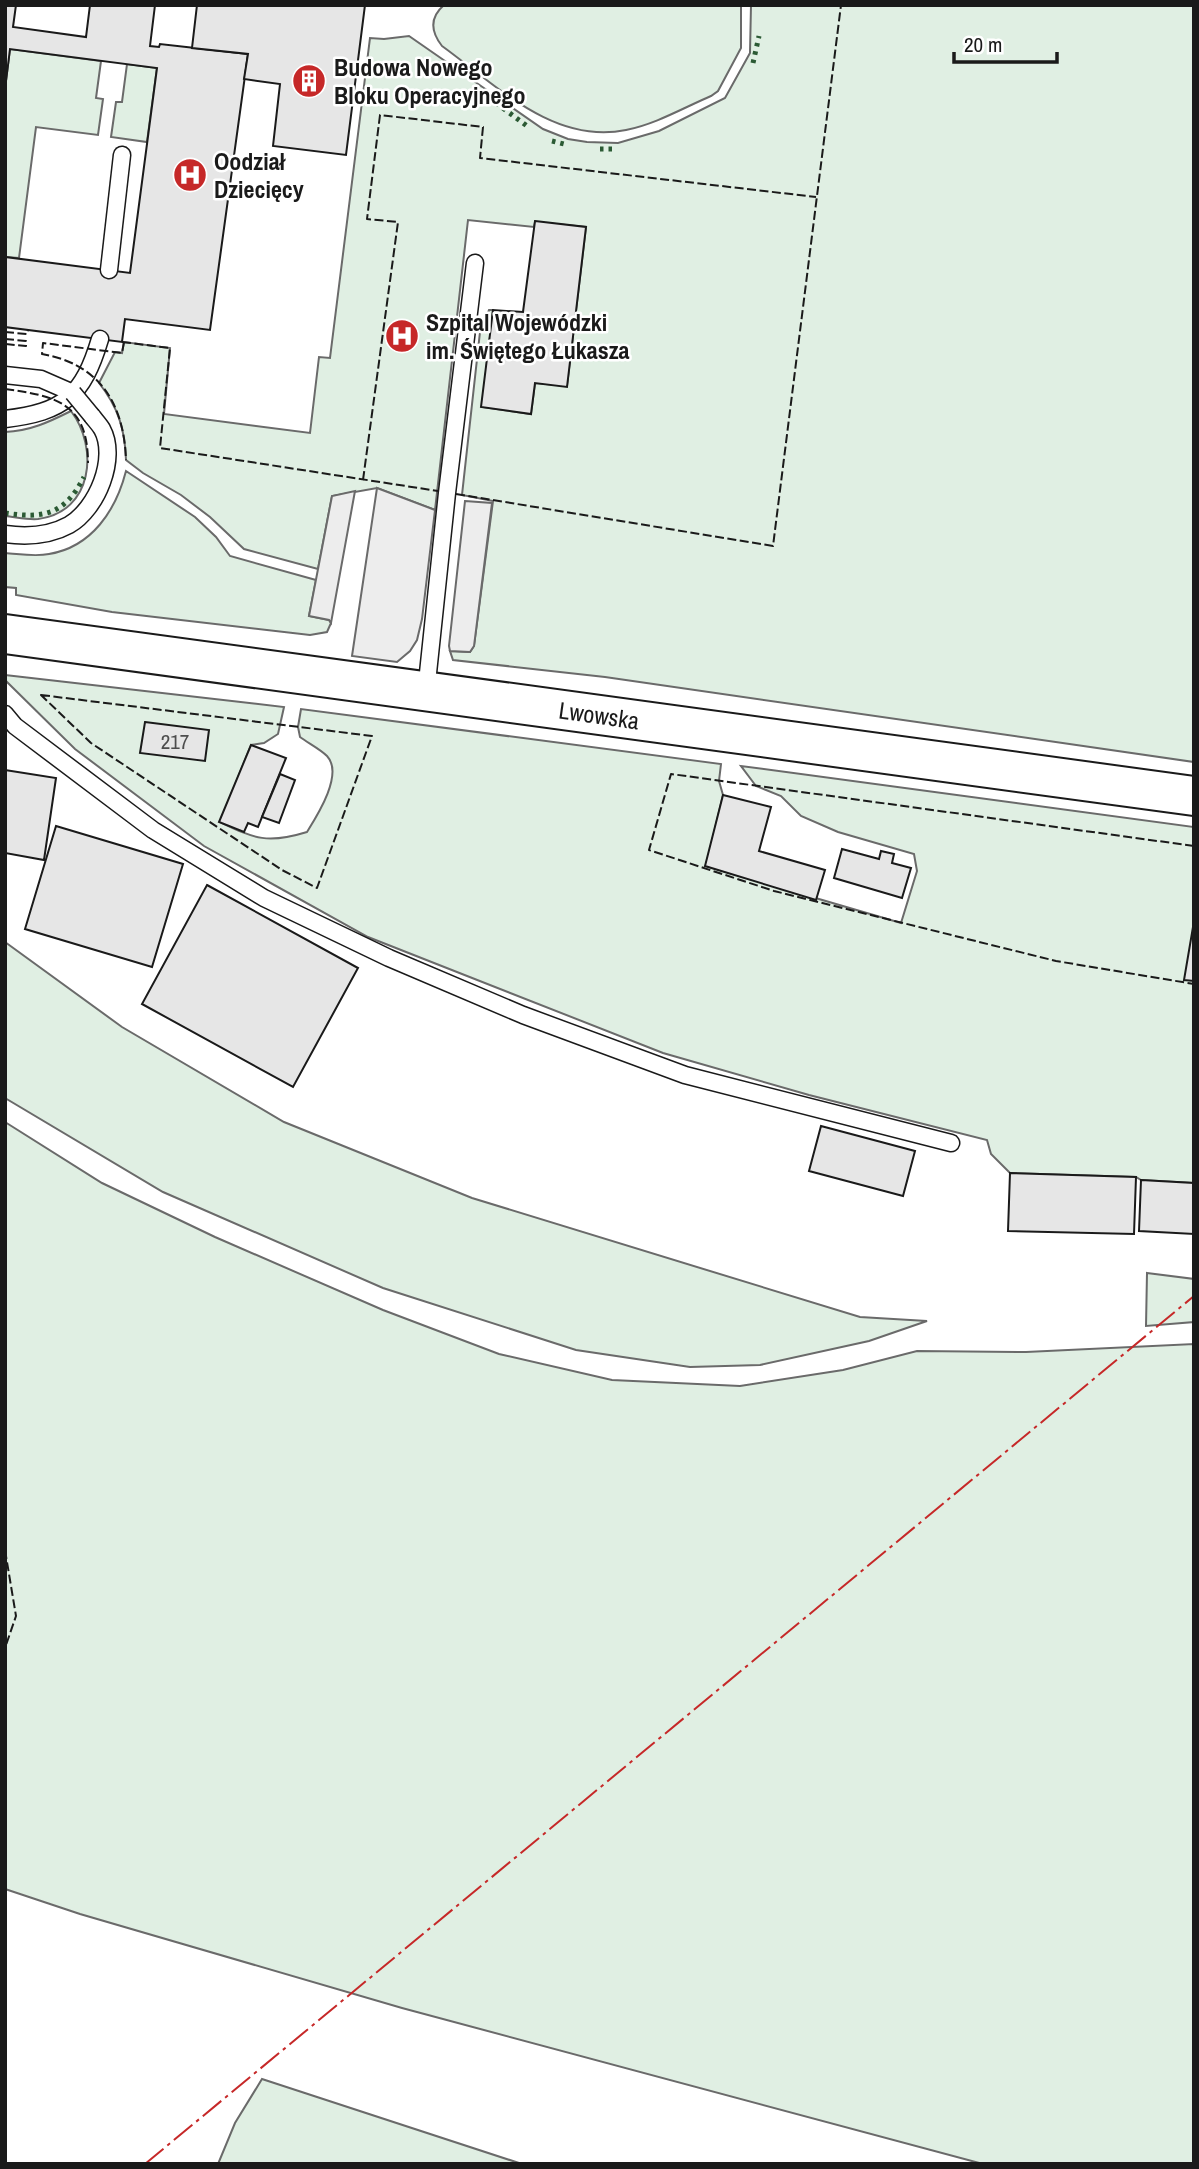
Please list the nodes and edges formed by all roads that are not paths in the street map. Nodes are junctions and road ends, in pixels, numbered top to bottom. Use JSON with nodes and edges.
{"nodes":[{"id":1,"x":122,"y":155,"type":"dead end"},
{"id":2,"x":475,"y":263,"type":"dead end"},
{"id":3,"x":109,"y":271,"type":"dead end"},
{"id":4,"x":100,"y":340,"type":"dead end"},
{"id":5,"x":5,"y":375,"type":"edge"},
{"id":6,"x":5,"y":419,"type":"edge"},
{"id":7,"x":5,"y":534,"type":"edge"},
{"id":8,"x":5,"y":634,"type":"edge"},
{"id":9,"x":426,"y":692,"type":"junction"},
{"id":10,"x":5,"y":714,"type":"edge"},
{"id":11,"x":1194,"y":796,"type":"edge"},
{"id":12,"x":951,"y":1143,"type":"dead end"}],
"edges":[{"from":1,"to":3,"type":"lane"},
{"from":2,"to":9,"type":"lane"},
{"from":4,"to":6,"type":"lane"},
{"from":5,"to":7,"type":"lane","bridge":true},
{"from":8,"to":9,"type":"main road","name":"Lwowska"},
{"from":9,"to":11,"type":"main road","name":"Lwowska"},
{"from":10,"to":12,"type":"lane"}]}
